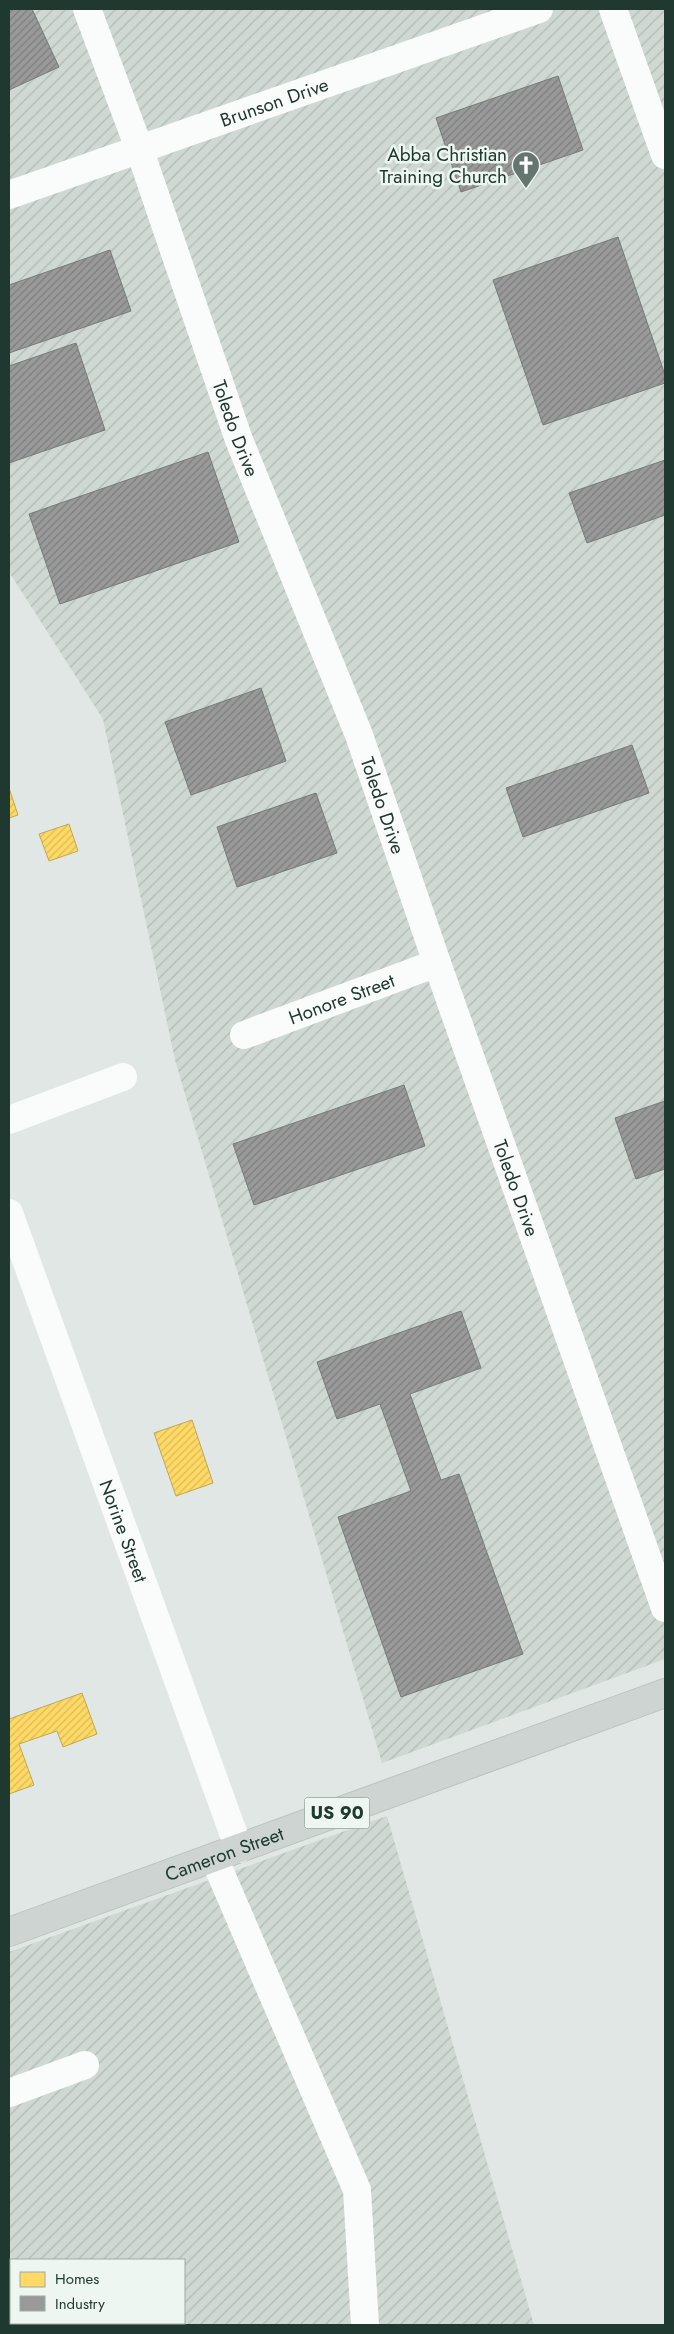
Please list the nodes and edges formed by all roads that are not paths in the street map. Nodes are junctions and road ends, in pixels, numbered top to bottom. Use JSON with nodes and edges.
{"nodes":[{"id":1,"x":87,"y":9,"type":"edge"},
{"id":2,"x":539,"y":9,"type":"edge"},
{"id":3,"x":613,"y":9,"type":"edge"},
{"id":4,"x":139,"y":148,"type":"junction"},
{"id":5,"x":665,"y":155,"type":"edge"},
{"id":6,"x":9,"y":196,"type":"edge"},
{"id":7,"x":437,"y":963,"type":"junction"},
{"id":8,"x":244,"y":1035,"type":"dead end"},
{"id":9,"x":123,"y":1077,"type":"dead end"},
{"id":10,"x":9,"y":1120,"type":"edge"},
{"id":11,"x":9,"y":1213,"type":"edge"},
{"id":12,"x":665,"y":1608,"type":"edge"},
{"id":13,"x":665,"y":1692,"type":"edge"},
{"id":14,"x":227,"y":1854,"type":"junction"},
{"id":15,"x":9,"y":1932,"type":"edge"},
{"id":16,"x":85,"y":2065,"type":"dead end"},
{"id":17,"x":9,"y":2093,"type":"edge"},
{"id":18,"x":366,"y":2325,"type":"edge"}],
"edges":[{"from":1,"to":4,"type":"street","name":"Toledo Drive"},
{"from":2,"to":4,"type":"street","name":"Brunson Drive"},
{"from":3,"to":5,"type":"street"},
{"from":4,"to":6,"type":"street","name":"Brunson Drive"},
{"from":4,"to":7,"type":"street","name":"Toledo Drive"},
{"from":7,"to":8,"type":"street","name":"Honore Street"},
{"from":7,"to":12,"type":"street","name":"Toledo Drive"},
{"from":9,"to":10,"type":"street"},
{"from":11,"to":14,"type":"street","name":"Norine Street"},
{"from":13,"to":14,"type":"main road","name":"Cameron Street","number":"US 90"},
{"from":14,"to":15,"type":"main road","name":"Cameron Street","number":"US 90"},
{"from":14,"to":18,"type":"street","name":"Norine Street"},
{"from":16,"to":17,"type":"street"}]}
